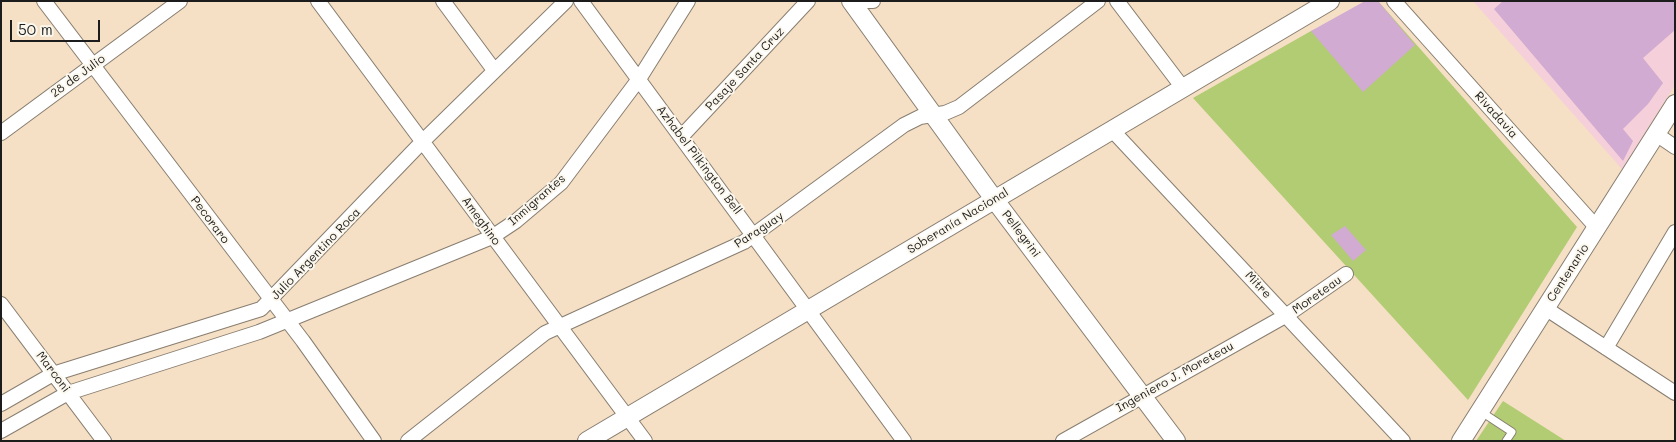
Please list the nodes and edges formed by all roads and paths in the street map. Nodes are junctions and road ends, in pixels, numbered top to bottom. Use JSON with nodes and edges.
{"nodes":[{"id":1,"x":44,"y":1,"type":"edge"},
{"id":2,"x":180,"y":1,"type":"edge"},
{"id":3,"x":318,"y":1,"type":"edge"},
{"id":4,"x":443,"y":1,"type":"edge"},
{"id":5,"x":566,"y":1,"type":"edge"},
{"id":6,"x":581,"y":1,"type":"edge"},
{"id":7,"x":688,"y":1,"type":"edge"},
{"id":8,"x":808,"y":1,"type":"edge"},
{"id":9,"x":851,"y":1,"type":"edge"},
{"id":10,"x":859,"y":1,"type":"edge"},
{"id":11,"x":873,"y":1,"type":"edge"},
{"id":12,"x":1098,"y":1,"type":"edge"},
{"id":13,"x":1330,"y":1,"type":"edge"},
{"id":14,"x":1394,"y":1,"type":"edge"},
{"id":15,"x":1125,"y":5,"type":"edge"},
{"id":16,"x":92,"y":66,"type":"junction"},
{"id":17,"x":494,"y":70,"type":"junction"},
{"id":18,"x":639,"y":79,"type":"junction"},
{"id":19,"x":1183,"y":88,"type":"junction"},
{"id":20,"x":1675,"y":104,"type":"edge"},
{"id":21,"x":932,"y":115,"type":"junction"},
{"id":22,"x":1112,"y":130,"type":"junction"},
{"id":23,"x":1,"y":133,"type":"edge"},
{"id":24,"x":1656,"y":134,"type":"junction"},
{"id":25,"x":681,"y":137,"type":"junction"},
{"id":26,"x":423,"y":142,"type":"junction"},
{"id":27,"x":1675,"y":147,"type":"edge"},
{"id":28,"x":994,"y":199,"type":"junction"},
{"id":29,"x":1597,"y":228,"type":"junction"},
{"id":30,"x":1675,"y":232,"type":"edge"},
{"id":31,"x":755,"y":236,"type":"junction"},
{"id":32,"x":492,"y":237,"type":"junction"},
{"id":33,"x":1346,"y":274,"type":"dead end"},
{"id":34,"x":272,"y":300,"type":"junction"},
{"id":35,"x":1,"y":304,"type":"edge"},
{"id":36,"x":1545,"y":308,"type":"junction"},
{"id":37,"x":808,"y":309,"type":"junction"},
{"id":38,"x":1287,"y":315,"type":"junction"},
{"id":39,"x":286,"y":320,"type":"junction"},
{"id":40,"x":559,"y":325,"type":"junction"},
{"id":41,"x":1606,"y":348,"type":"junction"},
{"id":42,"x":54,"y":374,"type":"junction"},
{"id":43,"x":68,"y":393,"type":"junction"},
{"id":44,"x":1675,"y":393,"type":"edge"},
{"id":45,"x":1143,"y":394,"type":"junction"},
{"id":46,"x":1,"y":404,"type":"edge"},
{"id":47,"x":1480,"y":411,"type":"junction"},
{"id":48,"x":626,"y":417,"type":"junction"},
{"id":49,"x":1,"y":431,"type":"edge"},
{"id":50,"x":104,"y":441,"type":"edge"},
{"id":51,"x":374,"y":441,"type":"edge"},
{"id":52,"x":408,"y":441,"type":"edge"},
{"id":53,"x":587,"y":441,"type":"edge"},
{"id":54,"x":645,"y":441,"type":"edge"},
{"id":55,"x":904,"y":441,"type":"edge"},
{"id":56,"x":1063,"y":441,"type":"edge"},
{"id":57,"x":1176,"y":441,"type":"edge"},
{"id":58,"x":1403,"y":441,"type":"edge"},
{"id":59,"x":1462,"y":441,"type":"edge"},
{"id":60,"x":1506,"y":441,"type":"edge"}],
"edges":[{"from":1,"to":16,"type":"street","name":"Pecoraro"},
{"from":2,"to":16,"type":"street","name":"28 de Julio"},
{"from":3,"to":26,"type":"street","name":"Ameghino"},
{"from":4,"to":17,"type":"street"},
{"from":5,"to":17,"type":"street","name":"Julio Argentino Roca"},
{"from":6,"to":18,"type":"street","name":"Azhabel Pilkington Bell"},
{"from":7,"to":18,"type":"street","name":"Inmigrantes"},
{"from":8,"to":25,"type":"street","name":"Pasaje Santa Cruz"},
{"from":9,"to":21,"type":"street","name":"Pellegrini"},
{"from":10,"to":11,"type":"street"},
{"from":12,"to":21,"type":"street","name":"Paraguay"},
{"from":13,"to":19,"type":"street","name":"Soberanía Nacional"},
{"from":14,"to":29,"type":"street","name":"Rivadavia"},
{"from":15,"to":19,"type":"street"},
{"from":16,"to":23,"type":"street","name":"28 de Julio"},
{"from":16,"to":34,"type":"street","name":"Pecoraro"},
{"from":17,"to":26,"type":"street","name":"Julio Argentino Roca"},
{"from":18,"to":25,"type":"street","name":"Azhabel Pilkington Bell"},
{"from":18,"to":32,"type":"street","name":"Inmigrantes"},
{"from":19,"to":22,"type":"street","name":"Soberanía Nacional"},
{"from":20,"to":24,"type":"street","name":"Centenario"},
{"from":21,"to":28,"type":"street","name":"Pellegrini"},
{"from":21,"to":31,"type":"street","name":"Paraguay"},
{"from":22,"to":28,"type":"street","name":"Soberanía Nacional"},
{"from":22,"to":38,"type":"street","name":"Mitre"},
{"from":24,"to":27,"type":"street"},
{"from":24,"to":29,"type":"street","name":"Centenario"},
{"from":25,"to":31,"type":"street","name":"Azhabel Pilkington Bell"},
{"from":26,"to":32,"type":"street","name":"Ameghino"},
{"from":26,"to":34,"type":"street","name":"Julio Argentino Roca"},
{"from":28,"to":37,"type":"street","name":"Soberanía Nacional"},
{"from":28,"to":45,"type":"street","name":"Pellegrini"},
{"from":29,"to":36,"type":"street","name":"Centenario"},
{"from":30,"to":41,"type":"street"},
{"from":31,"to":37,"type":"street","name":"Azhabel Pilkington Bell"},
{"from":31,"to":40,"type":"street","name":"Paraguay"},
{"from":32,"to":39,"type":"street","name":"Inmigrantes"},
{"from":32,"to":40,"type":"street","name":"Ameghino"},
{"from":33,"to":38,"type":"street","name":"Moreteau"},
{"from":34,"to":39,"type":"street","name":"Pecoraro"},
{"from":34,"to":42,"type":"street","name":"Julio Argentino Roca"},
{"from":35,"to":42,"type":"street","name":"Marconi"},
{"from":36,"to":41,"type":"street"},
{"from":36,"to":47,"type":"street","name":"Centenario"},
{"from":37,"to":48,"type":"street","name":"Soberanía Nacional"},
{"from":37,"to":55,"type":"street","name":"Azhabel Pilkington Bell"},
{"from":38,"to":45,"type":"street","name":"Ingeniero J. Moreteau"},
{"from":38,"to":58,"type":"street","name":"Mitre"},
{"from":39,"to":43,"type":"street","name":"Julio Argentino Roca"},
{"from":39,"to":51,"type":"street","name":"Pecoraro"},
{"from":40,"to":48,"type":"street","name":"Ameghino"},
{"from":40,"to":52,"type":"street","name":"Paraguay"},
{"from":41,"to":44,"type":"street"},
{"from":42,"to":43,"type":"street","name":"Marconi"},
{"from":42,"to":46,"type":"street","name":"Julio Argentino Roca"},
{"from":43,"to":49,"type":"street","name":"Julio Argentino Roca"},
{"from":43,"to":50,"type":"street","name":"Marconi"},
{"from":45,"to":56,"type":"street","name":"Ingeniero J. Moreteau"},
{"from":45,"to":57,"type":"street","name":"Pellegrini"},
{"from":47,"to":59,"type":"street","name":"Centenario"},
{"from":47,"to":60,"type":"lane"},
{"from":48,"to":53,"type":"street","name":"Soberanía Nacional"},
{"from":48,"to":54,"type":"street","name":"Ameghino"}]}
